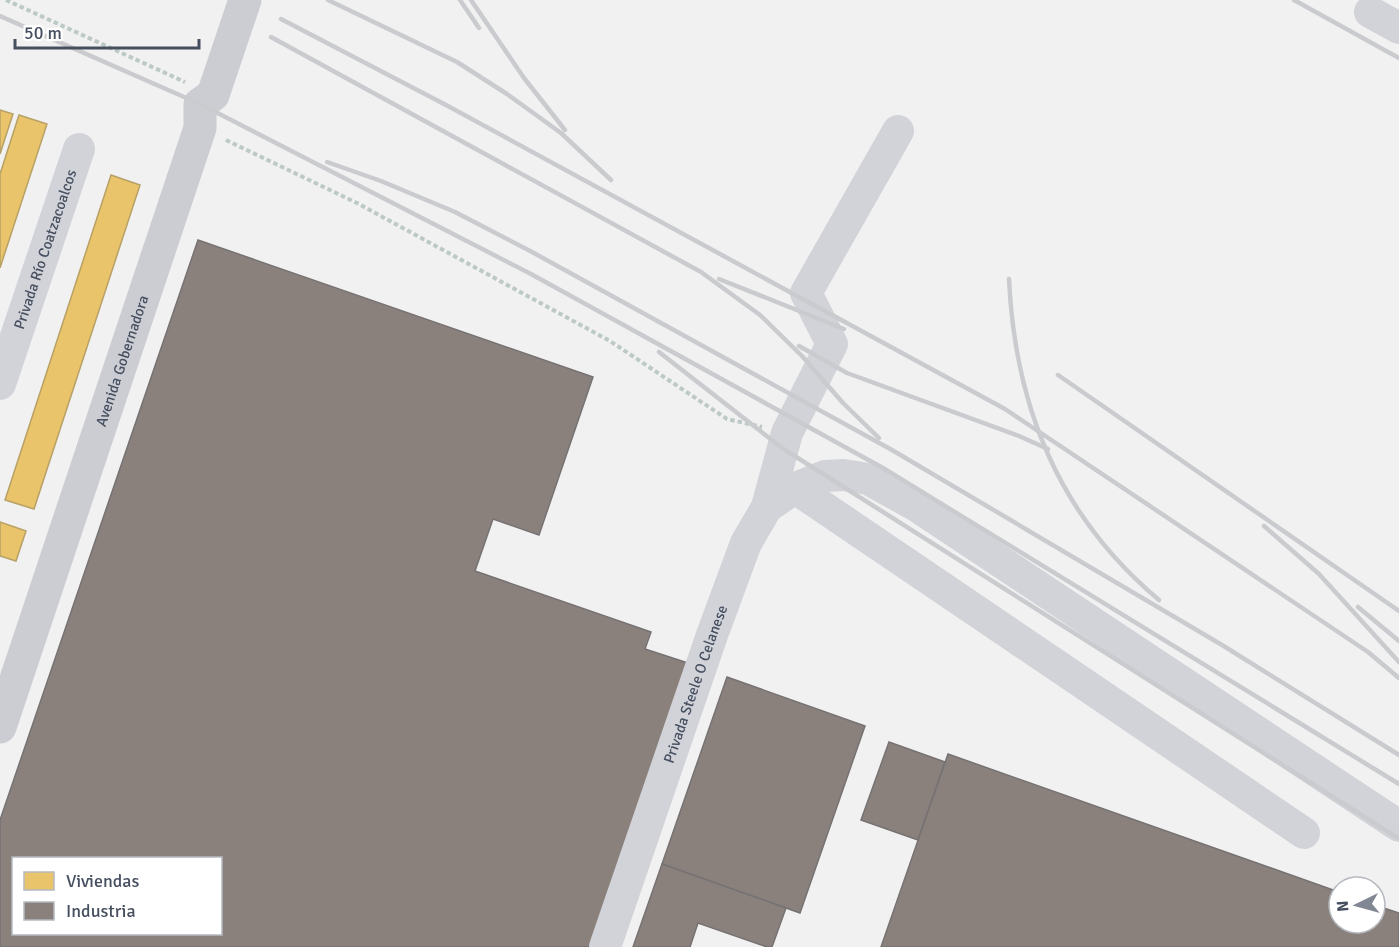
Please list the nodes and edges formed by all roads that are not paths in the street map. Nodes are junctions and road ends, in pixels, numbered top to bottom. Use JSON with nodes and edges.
{"nodes":[{"id":1,"x":245,"y":0,"type":"edge"},
{"id":2,"x":1370,"y":12,"type":"dead end"},
{"id":3,"x":1399,"y":28,"type":"edge"},
{"id":4,"x":898,"y":131,"type":"dead end"},
{"id":5,"x":79,"y":149,"type":"dead end"},
{"id":6,"x":0,"y":384,"type":"edge"},
{"id":7,"x":795,"y":488,"type":"junction"},
{"id":8,"x":767,"y":507,"type":"junction"},
{"id":9,"x":12,"y":663,"type":"edge"},
{"id":10,"x":0,"y":727,"type":"edge"},
{"id":11,"x":1399,"y":826,"type":"edge"},
{"id":12,"x":1304,"y":833,"type":"dead end"},
{"id":13,"x":605,"y":947,"type":"edge"}],
"edges":[{"from":1,"to":9,"type":"main road","name":"Avenida Gobernadora"},
{"from":2,"to":3,"type":"street"},
{"from":4,"to":8,"type":"street"},
{"from":5,"to":6,"type":"street","name":"Privada Río Coatzacoalcos"},
{"from":7,"to":8,"type":"street","name":"Privada Steele O Celanese"},
{"from":7,"to":11,"type":"street","name":"Privada Steele O Celanese"},
{"from":7,"to":12,"type":"street"},
{"from":8,"to":13,"type":"street","name":"Privada Steele O Celanese"},
{"from":9,"to":10,"type":"main road","name":"Avenida Gobernadora"}]}
